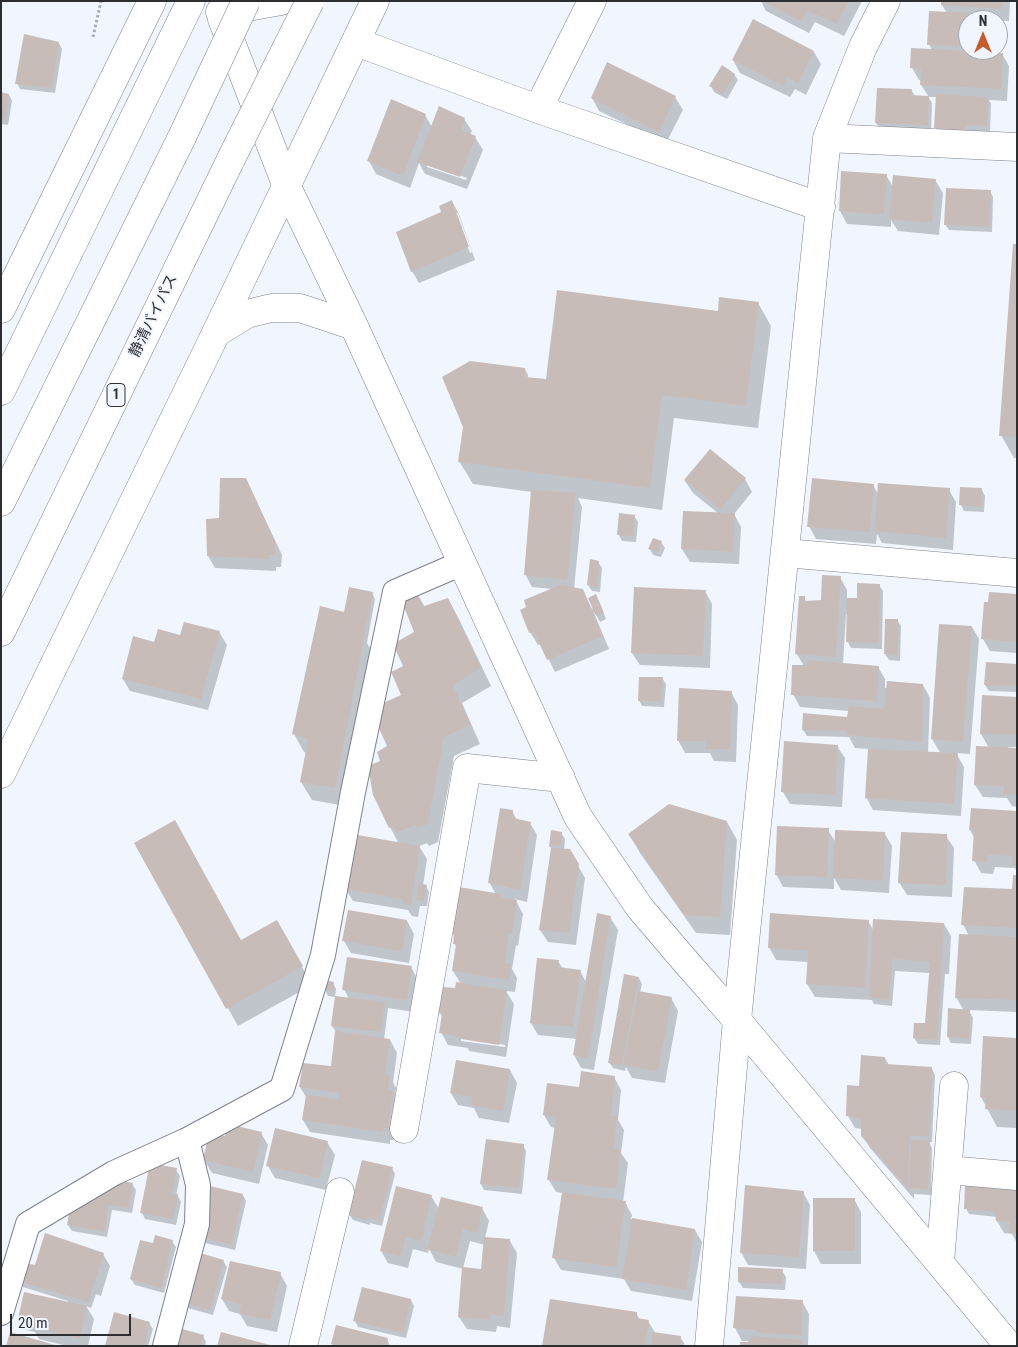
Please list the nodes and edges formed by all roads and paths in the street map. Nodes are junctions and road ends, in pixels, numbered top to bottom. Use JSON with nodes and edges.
{"nodes":[{"id":1,"x":152,"y":1,"type":"edge"},
{"id":2,"x":191,"y":1,"type":"edge"},
{"id":3,"x":246,"y":1,"type":"edge"},
{"id":4,"x":281,"y":1,"type":"edge"},
{"id":5,"x":310,"y":1,"type":"edge"},
{"id":6,"x":375,"y":1,"type":"edge"},
{"id":7,"x":592,"y":1,"type":"edge"},
{"id":8,"x":886,"y":1,"type":"edge"},
{"id":9,"x":217,"y":7,"type":"edge"},
{"id":10,"x":356,"y":42,"type":"junction"},
{"id":11,"x":538,"y":109,"type":"junction"},
{"id":12,"x":827,"y":138,"type":"junction"},
{"id":13,"x":1017,"y":147,"type":"edge"},
{"id":14,"x":287,"y":187,"type":"junction"},
{"id":15,"x":820,"y":207,"type":"junction"},
{"id":16,"x":1,"y":309,"type":"edge"},
{"id":17,"x":354,"y":326,"type":"junction"},
{"id":18,"x":216,"y":332,"type":"junction"},
{"id":19,"x":1,"y":391,"type":"edge"},
{"id":20,"x":1,"y":502,"type":"edge"},
{"id":21,"x":785,"y":553,"type":"junction"},
{"id":22,"x":462,"y":563,"type":"junction"},
{"id":23,"x":1017,"y":573,"type":"edge"},
{"id":24,"x":1,"y":632,"type":"edge"},
{"id":25,"x":1,"y":774,"type":"edge"},
{"id":26,"x":560,"y":778,"type":"junction"},
{"id":27,"x":737,"y":1020,"type":"junction"},
{"id":28,"x":954,"y":1086,"type":"dead end"},
{"id":29,"x":404,"y":1129,"type":"dead end"},
{"id":30,"x":187,"y":1140,"type":"junction"},
{"id":31,"x":948,"y":1170,"type":"junction"},
{"id":32,"x":1017,"y":1176,"type":"edge"},
{"id":33,"x":340,"y":1192,"type":"dead end"},
{"id":34,"x":940,"y":1263,"type":"junction"},
{"id":35,"x":1,"y":1313,"type":"edge"},
{"id":36,"x":165,"y":1346,"type":"edge"},
{"id":37,"x":303,"y":1346,"type":"edge"},
{"id":38,"x":709,"y":1346,"type":"edge"},
{"id":39,"x":1009,"y":1346,"type":"edge"}],
"edges":[{"from":1,"to":16,"type":"main road"},
{"from":2,"to":19,"type":"main road"},
{"from":3,"to":20,"type":"main road","bridge":true},
{"from":4,"to":9,"type":"main road"},
{"from":5,"to":24,"type":"main road","name":"静清バイパス","number":"1","bridge":true},
{"from":6,"to":10,"type":"main road"},
{"from":7,"to":11,"type":"main road"},
{"from":8,"to":12,"type":"main road"},
{"from":9,"to":14,"type":"main road"},
{"from":10,"to":11,"type":"main road"},
{"from":10,"to":14,"type":"main road"},
{"from":11,"to":15,"type":"main road"},
{"from":12,"to":13,"type":"main road"},
{"from":12,"to":15,"type":"main road"},
{"from":14,"to":17,"type":"main road"},
{"from":14,"to":18,"type":"main road"},
{"from":15,"to":21,"type":"main road"},
{"from":17,"to":18,"type":"main road"},
{"from":17,"to":22,"type":"main road"},
{"from":18,"to":25,"type":"main road"},
{"from":21,"to":23,"type":"main road"},
{"from":21,"to":27,"type":"main road"},
{"from":22,"to":26,"type":"main road"},
{"from":22,"to":30,"type":"lane"},
{"from":26,"to":27,"type":"main road"},
{"from":26,"to":29,"type":"main road"},
{"from":27,"to":34,"type":"main road"},
{"from":27,"to":38,"type":"main road"},
{"from":28,"to":31,"type":"main road"},
{"from":30,"to":35,"type":"lane"},
{"from":30,"to":36,"type":"lane"},
{"from":31,"to":32,"type":"main road"},
{"from":31,"to":34,"type":"main road"},
{"from":33,"to":37,"type":"main road"},
{"from":34,"to":39,"type":"main road"}]}
